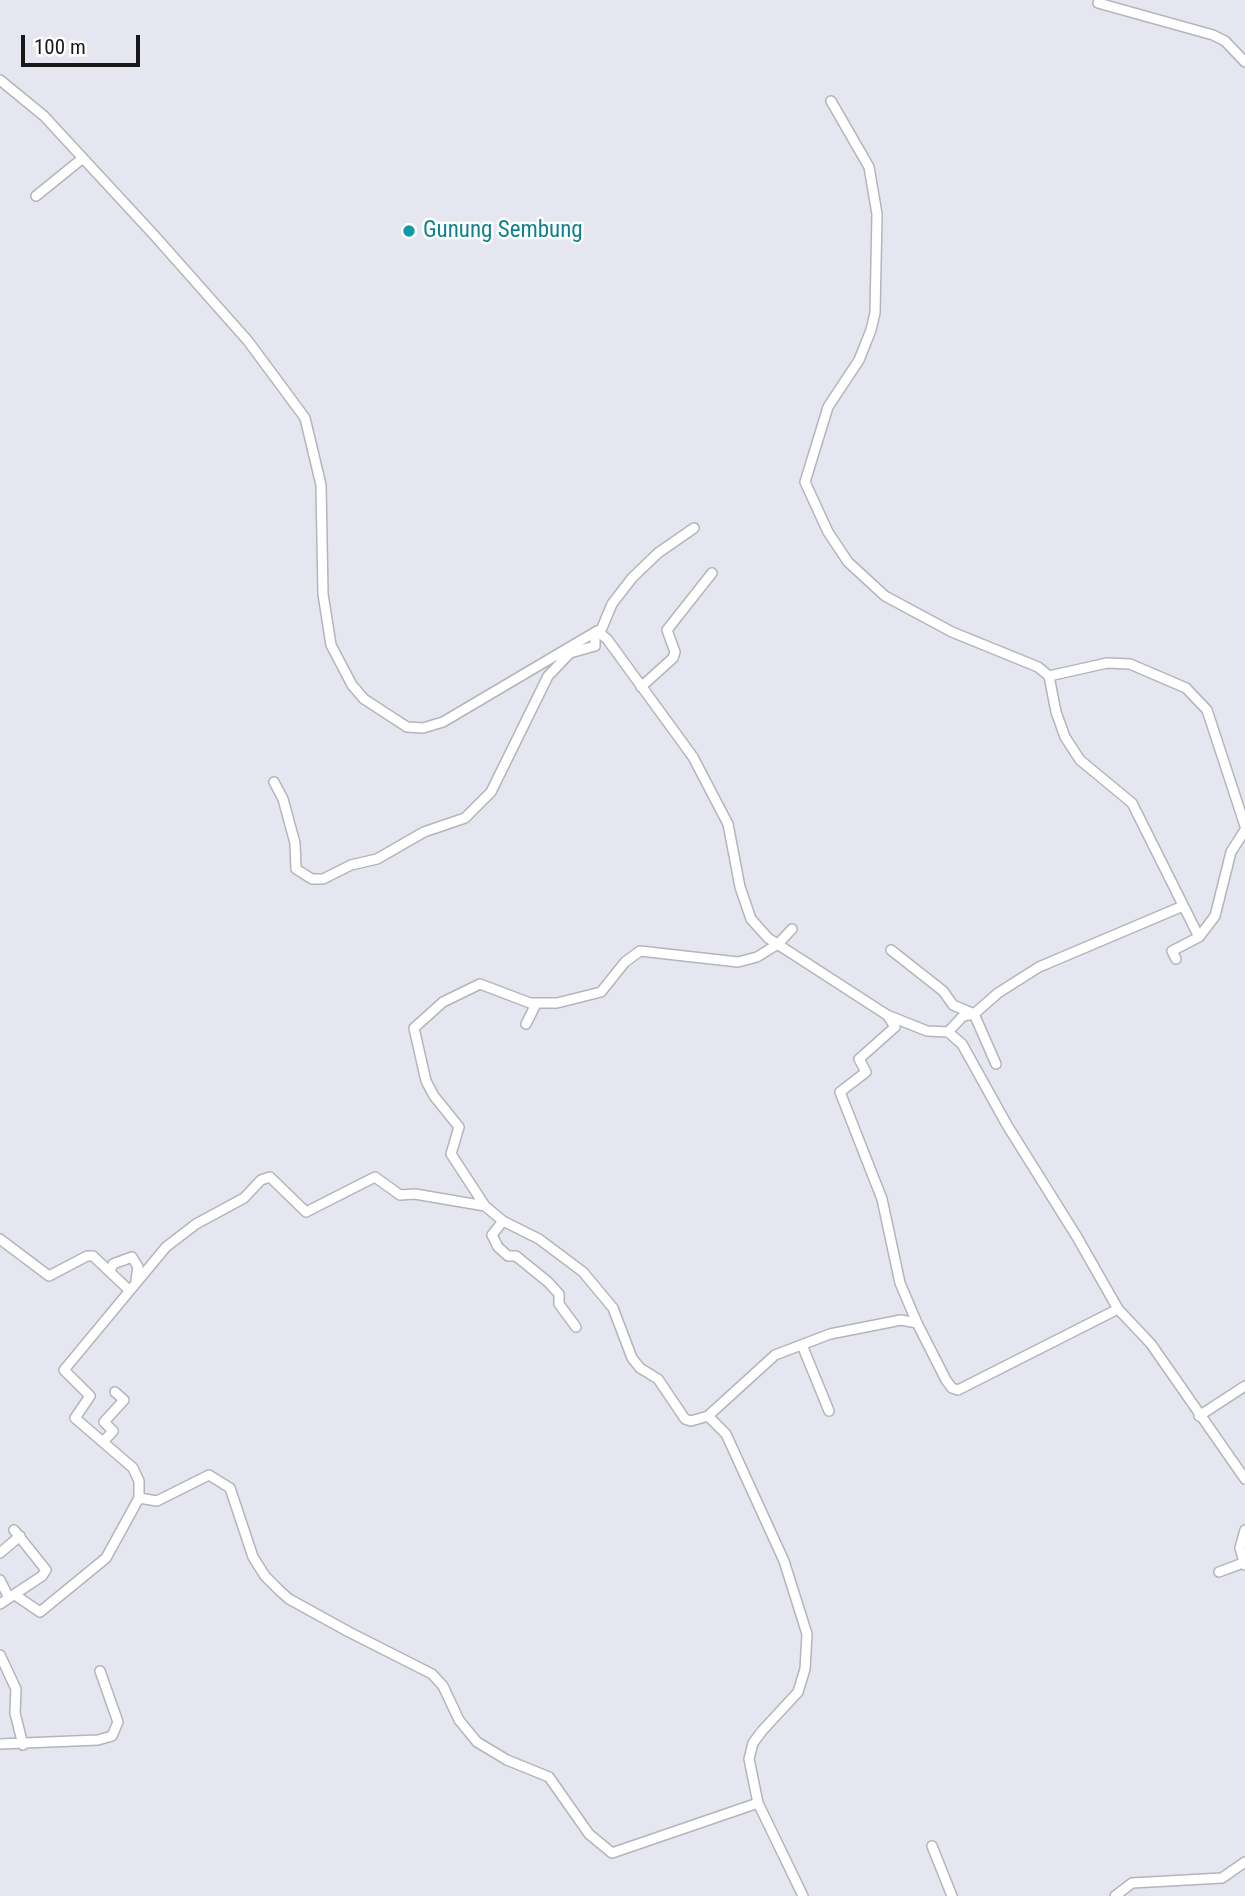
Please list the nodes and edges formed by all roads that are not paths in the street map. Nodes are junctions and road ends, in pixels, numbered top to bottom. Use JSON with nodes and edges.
{"nodes":[{"id":1,"x":1098,"y":3,"type":"dead end"},
{"id":2,"x":1245,"y":62,"type":"edge"},
{"id":3,"x":0,"y":80,"type":"edge"},
{"id":4,"x":831,"y":101,"type":"dead end"},
{"id":5,"x":83,"y":159,"type":"junction"},
{"id":6,"x":36,"y":196,"type":"dead end"},
{"id":7,"x":694,"y":528,"type":"dead end"},
{"id":8,"x":712,"y":573,"type":"dead end"},
{"id":9,"x":597,"y":631,"type":"junction"},
{"id":10,"x":1049,"y":676,"type":"junction"},
{"id":11,"x":641,"y":687,"type":"junction"},
{"id":12,"x":274,"y":782,"type":"dead end"},
{"id":13,"x":1245,"y":828,"type":"edge"},
{"id":14,"x":1183,"y":906,"type":"junction"},
{"id":15,"x":792,"y":929,"type":"dead end"},
{"id":16,"x":1199,"y":937,"type":"junction"},
{"id":17,"x":778,"y":944,"type":"junction"},
{"id":18,"x":891,"y":950,"type":"dead end"},
{"id":19,"x":1176,"y":959,"type":"dead end"},
{"id":20,"x":536,"y":1004,"type":"junction"},
{"id":21,"x":974,"y":1014,"type":"junction"},
{"id":22,"x":887,"y":1015,"type":"junction"},
{"id":23,"x":526,"y":1024,"type":"dead end"},
{"id":24,"x":948,"y":1032,"type":"junction"},
{"id":25,"x":996,"y":1064,"type":"dead end"},
{"id":26,"x":485,"y":1206,"type":"junction"},
{"id":27,"x":503,"y":1221,"type":"junction"},
{"id":28,"x":0,"y":1239,"type":"edge"},
{"id":29,"x":110,"y":1271,"type":"junction"},
{"id":30,"x":132,"y":1286,"type":"junction"},
{"id":31,"x":1118,"y":1309,"type":"junction"},
{"id":32,"x":917,"y":1323,"type":"junction"},
{"id":33,"x":576,"y":1327,"type":"dead end"},
{"id":34,"x":802,"y":1345,"type":"junction"},
{"id":35,"x":1245,"y":1386,"type":"edge"},
{"id":36,"x":115,"y":1392,"type":"dead end"},
{"id":37,"x":829,"y":1411,"type":"dead end"},
{"id":38,"x":708,"y":1416,"type":"junction"},
{"id":39,"x":1199,"y":1416,"type":"junction"},
{"id":40,"x":103,"y":1442,"type":"junction"},
{"id":41,"x":1245,"y":1477,"type":"edge"},
{"id":42,"x":139,"y":1498,"type":"junction"},
{"id":43,"x":1245,"y":1530,"type":"edge"},
{"id":44,"x":0,"y":1553,"type":"edge"},
{"id":45,"x":1244,"y":1564,"type":"edge"},
{"id":46,"x":1219,"y":1572,"type":"dead end"},
{"id":47,"x":0,"y":1580,"type":"edge"},
{"id":48,"x":12,"y":1596,"type":"junction"},
{"id":49,"x":0,"y":1604,"type":"edge"},
{"id":50,"x":0,"y":1655,"type":"edge"},
{"id":51,"x":100,"y":1671,"type":"dead end"},
{"id":52,"x":0,"y":1744,"type":"edge"},
{"id":53,"x":23,"y":1745,"type":"junction"},
{"id":54,"x":758,"y":1803,"type":"junction"},
{"id":55,"x":932,"y":1846,"type":"dead end"},
{"id":56,"x":1245,"y":1862,"type":"edge"},
{"id":57,"x":803,"y":1896,"type":"edge"},
{"id":58,"x":952,"y":1896,"type":"edge"},
{"id":59,"x":1115,"y":1896,"type":"edge"}],
"edges":[{"from":1,"to":2,"type":"street"},
{"from":3,"to":5,"type":"street"},
{"from":4,"to":10,"type":"street"},
{"from":5,"to":6,"type":"street"},
{"from":5,"to":9,"type":"street"},
{"from":7,"to":9,"type":"street"},
{"from":8,"to":11,"type":"street"},
{"from":9,"to":11,"type":"street"},
{"from":9,"to":12,"type":"street"},
{"from":10,"to":13,"type":"street"},
{"from":10,"to":14,"type":"street"},
{"from":11,"to":17,"type":"street"},
{"from":13,"to":16,"type":"street"},
{"from":14,"to":16,"type":"street"},
{"from":14,"to":21,"type":"street"},
{"from":15,"to":17,"type":"street"},
{"from":16,"to":19,"type":"street"},
{"from":17,"to":20,"type":"street"},
{"from":17,"to":22,"type":"street"},
{"from":18,"to":21,"type":"street"},
{"from":20,"to":23,"type":"street"},
{"from":20,"to":26,"type":"street"},
{"from":21,"to":24,"type":"street"},
{"from":21,"to":25,"type":"street"},
{"from":22,"to":24,"type":"street"},
{"from":22,"to":32,"type":"street"},
{"from":24,"to":31,"type":"street"},
{"from":26,"to":27,"type":"street"},
{"from":26,"to":30,"type":"street"},
{"from":27,"to":33,"type":"street"},
{"from":27,"to":38,"type":"street"},
{"from":28,"to":29,"type":"street"},
{"from":29,"to":30,"type":"street"},
{"from":29,"to":30,"type":"street"},
{"from":30,"to":40,"type":"street"},
{"from":31,"to":32,"type":"street"},
{"from":31,"to":39,"type":"street"},
{"from":32,"to":34,"type":"street"},
{"from":34,"to":37,"type":"street"},
{"from":34,"to":38,"type":"street"},
{"from":35,"to":39,"type":"street"},
{"from":36,"to":40,"type":"street"},
{"from":38,"to":54,"type":"street"},
{"from":39,"to":41,"type":"street"},
{"from":40,"to":42,"type":"street"},
{"from":42,"to":48,"type":"street"},
{"from":42,"to":54,"type":"street"},
{"from":43,"to":45,"type":"street"},
{"from":44,"to":48,"type":"street"},
{"from":45,"to":46,"type":"street"},
{"from":47,"to":48,"type":"street"},
{"from":48,"to":49,"type":"street"},
{"from":50,"to":53,"type":"street"},
{"from":51,"to":53,"type":"street"},
{"from":52,"to":53,"type":"street"},
{"from":54,"to":57,"type":"street"},
{"from":55,"to":58,"type":"street"},
{"from":56,"to":59,"type":"street"}]}
